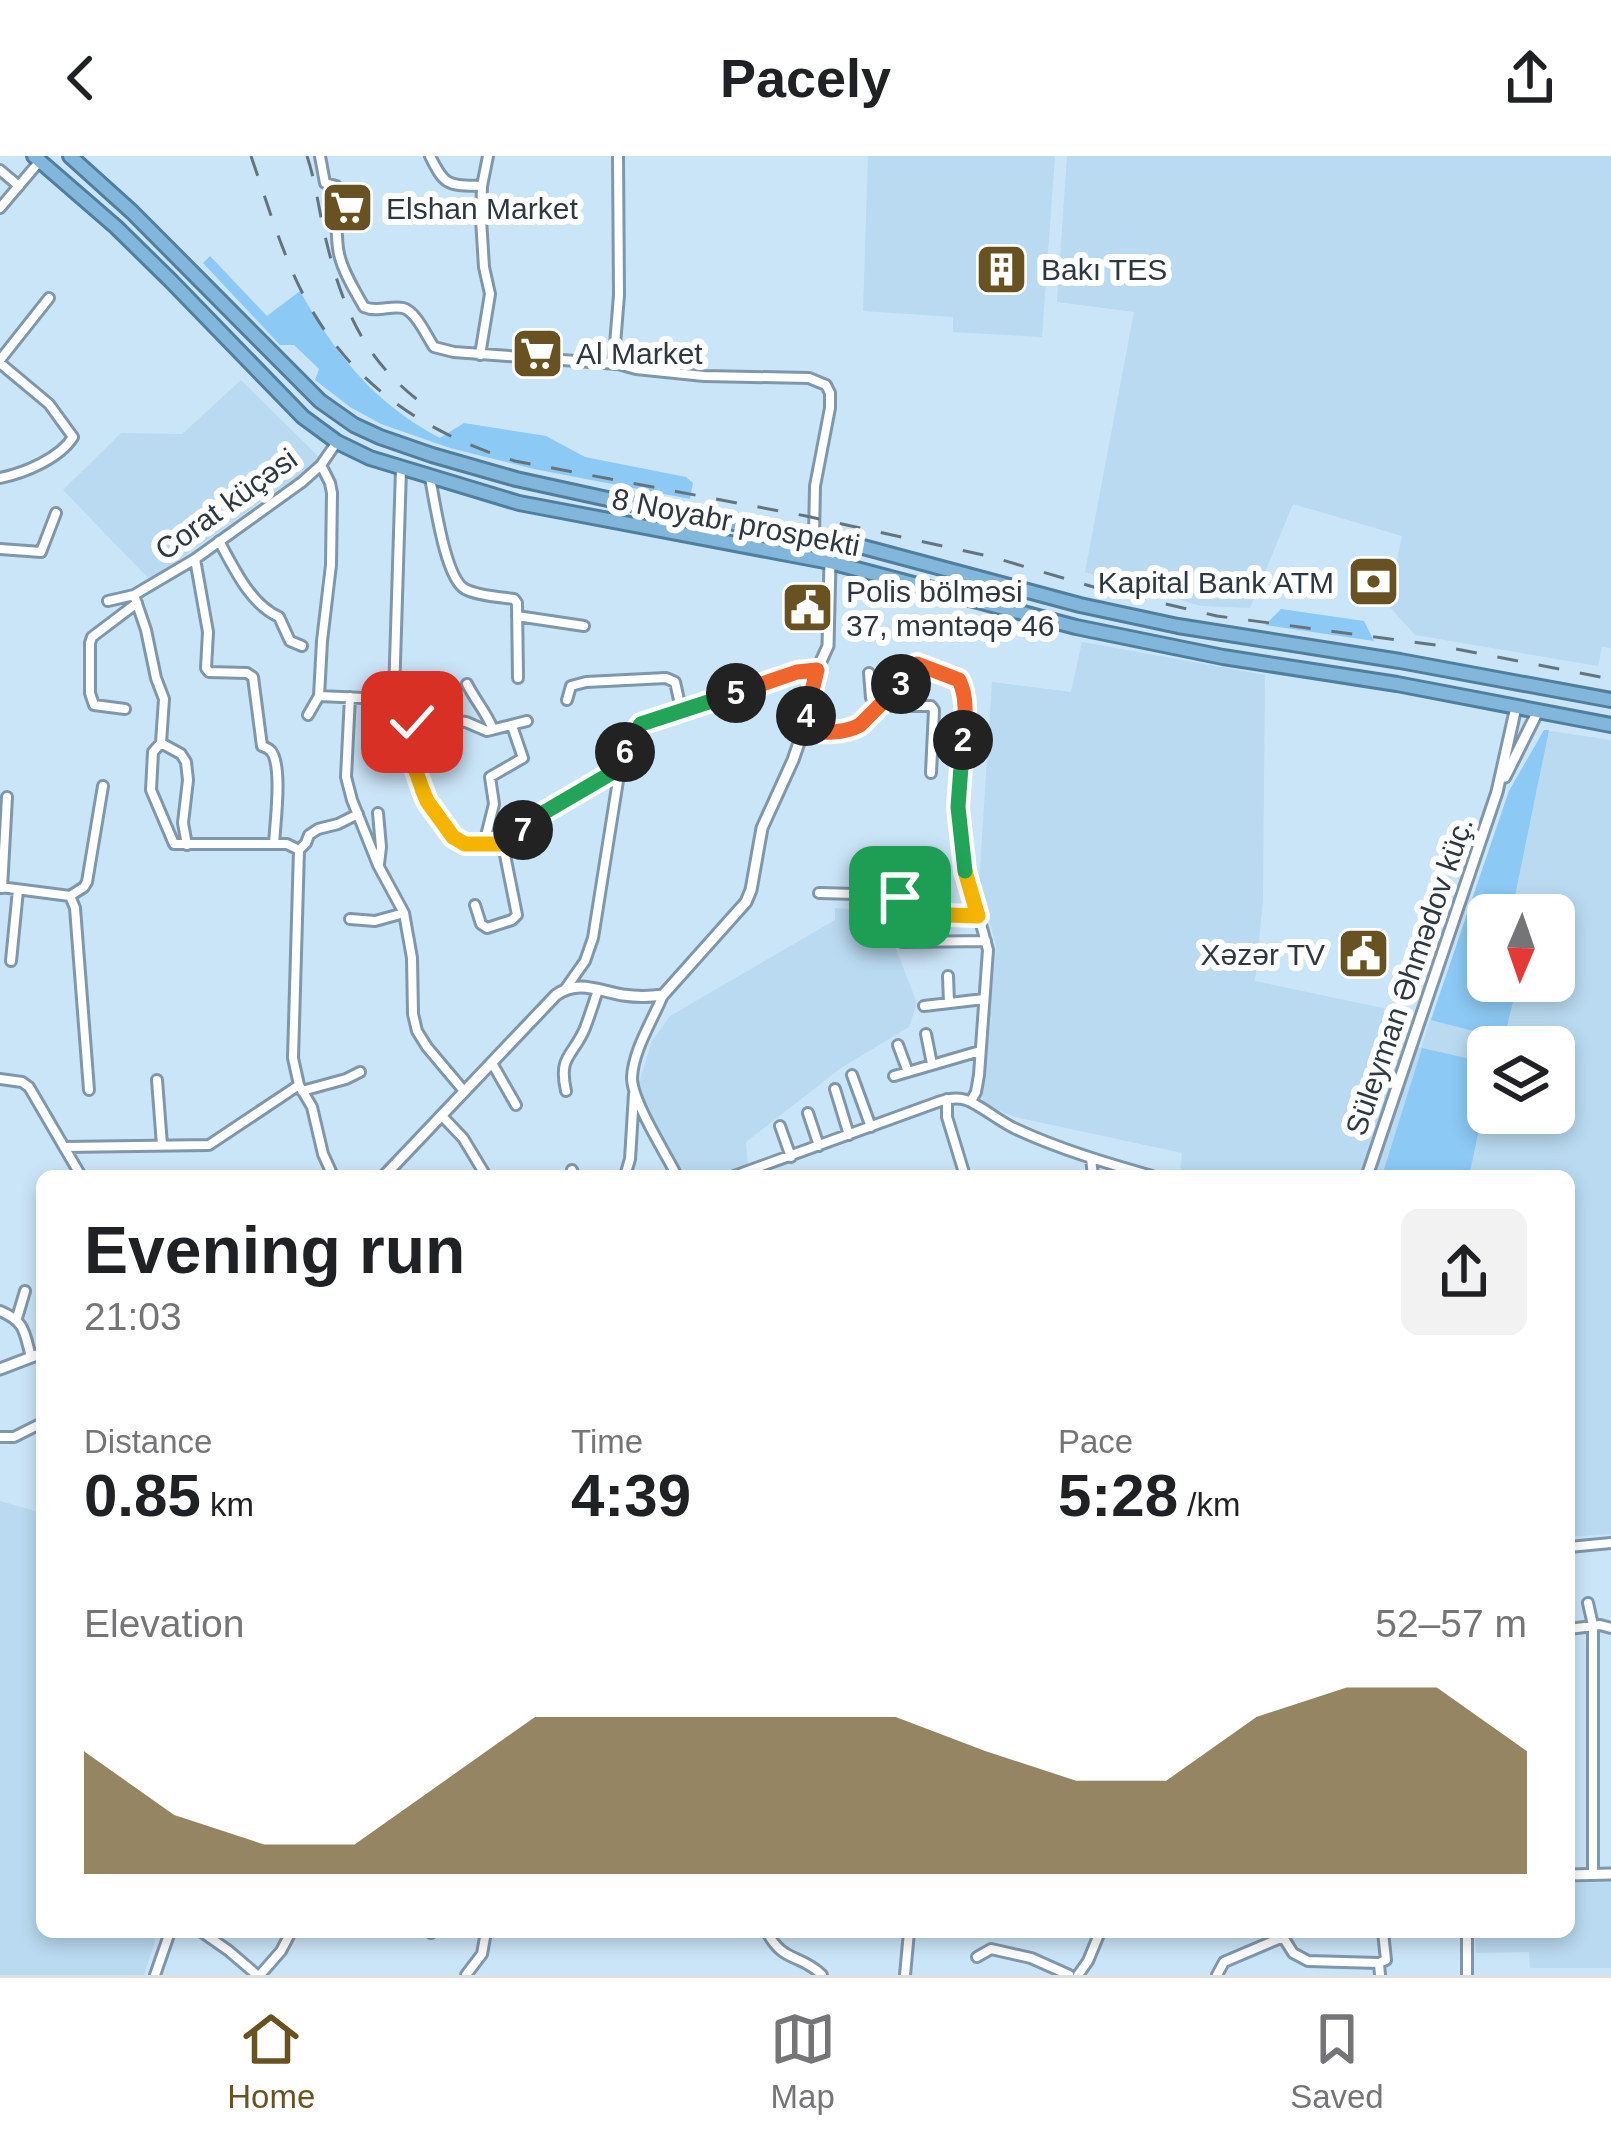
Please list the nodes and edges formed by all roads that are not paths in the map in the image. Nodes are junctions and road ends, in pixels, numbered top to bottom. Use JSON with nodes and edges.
{"nodes":[{"id":1,"x":70,"y":156,"type":"edge"},
{"id":2,"x":320,"y":156,"type":"edge"},
{"id":3,"x":430,"y":156,"type":"edge"},
{"id":4,"x":488,"y":156,"type":"edge"},
{"id":5,"x":617,"y":156,"type":"edge"},
{"id":6,"x":39,"y":158,"type":"edge"},
{"id":7,"x":0,"y":170,"type":"edge"},
{"id":8,"x":19,"y":186,"type":"junction"},
{"id":9,"x":482,"y":186,"type":"junction"},
{"id":10,"x":0,"y":208,"type":"edge"},
{"id":11,"x":49,"y":298,"type":"dead end"},
{"id":12,"x":480,"y":355,"type":"junction"},
{"id":13,"x":0,"y":361,"type":"edge"},
{"id":14,"x":618,"y":364,"type":"junction"},
{"id":15,"x":337,"y":442,"type":"junction"},
{"id":16,"x":321,"y":465,"type":"junction"},
{"id":17,"x":401,"y":469,"type":"junction"},
{"id":18,"x":0,"y":478,"type":"edge"},
{"id":19,"x":430,"y":478,"type":"junction"},
{"id":20,"x":56,"y":513,"type":"dead end"},
{"id":21,"x":814,"y":536,"type":"junction"},
{"id":22,"x":219,"y":541,"type":"junction"},
{"id":23,"x":0,"y":549,"type":"edge"},
{"id":24,"x":196,"y":559,"type":"junction"},
{"id":25,"x":830,"y":562,"type":"junction"},
{"id":26,"x":135,"y":599,"type":"junction"},
{"id":27,"x":108,"y":601,"type":"dead end"},
{"id":28,"x":517,"y":616,"type":"junction"},
{"id":29,"x":584,"y":626,"type":"dead end"},
{"id":30,"x":302,"y":646,"type":"dead end"},
{"id":31,"x":817,"y":670,"type":"junction"},
{"id":32,"x":868,"y":673,"type":"dead end"},
{"id":33,"x":518,"y":679,"type":"dead end"},
{"id":34,"x":1521,"y":683,"type":"junction"},
{"id":35,"x":467,"y":684,"type":"dead end"},
{"id":36,"x":1544,"y":687,"type":"junction"},
{"id":37,"x":319,"y":696,"type":"junction"},
{"id":38,"x":350,"y":698,"type":"junction"},
{"id":39,"x":567,"y":700,"type":"dead end"},
{"id":40,"x":1611,"y":700,"type":"edge"},
{"id":41,"x":878,"y":704,"type":"junction"},
{"id":42,"x":1516,"y":706,"type":"junction"},
{"id":43,"x":125,"y":709,"type":"dead end"},
{"id":44,"x":681,"y":710,"type":"junction"},
{"id":45,"x":1538,"y":711,"type":"junction"},
{"id":46,"x":308,"y":715,"type":"dead end"},
{"id":47,"x":527,"y":722,"type":"dead end"},
{"id":48,"x":1611,"y":725,"type":"edge"},
{"id":49,"x":512,"y":726,"type":"junction"},
{"id":50,"x":493,"y":729,"type":"junction"},
{"id":51,"x":803,"y":731,"type":"junction"},
{"id":52,"x":161,"y":743,"type":"junction"},
{"id":53,"x":620,"y":768,"type":"junction"},
{"id":54,"x":931,"y":773,"type":"dead end"},
{"id":55,"x":103,"y":786,"type":"dead end"},
{"id":56,"x":1497,"y":792,"type":"junction"},
{"id":57,"x":7,"y":797,"type":"dead end"},
{"id":58,"x":378,"y":812,"type":"dead end"},
{"id":59,"x":358,"y":814,"type":"junction"},
{"id":60,"x":274,"y":844,"type":"junction"},
{"id":61,"x":484,"y":844,"type":"junction"},
{"id":62,"x":503,"y":844,"type":"junction"},
{"id":63,"x":187,"y":845,"type":"junction"},
{"id":64,"x":298,"y":850,"type":"junction"},
{"id":65,"x":378,"y":865,"type":"junction"},
{"id":66,"x":1,"y":888,"type":"edge"},
{"id":67,"x":18,"y":890,"type":"junction"},
{"id":68,"x":819,"y":893,"type":"dead end"},
{"id":69,"x":70,"y":896,"type":"junction"},
{"id":70,"x":475,"y":905,"type":"dead end"},
{"id":71,"x":404,"y":914,"type":"junction"},
{"id":72,"x":978,"y":916,"type":"junction"},
{"id":73,"x":350,"y":919,"type":"dead end"},
{"id":74,"x":986,"y":941,"type":"junction"},
{"id":75,"x":902,"y":942,"type":"dead end"},
{"id":76,"x":11,"y":961,"type":"dead end"},
{"id":77,"x":948,"y":976,"type":"dead end"},
{"id":78,"x":566,"y":988,"type":"junction"},
{"id":79,"x":598,"y":990,"type":"junction"},
{"id":80,"x":663,"y":995,"type":"junction"},
{"id":81,"x":984,"y":999,"type":"junction"},
{"id":82,"x":949,"y":1003,"type":"junction"},
{"id":83,"x":924,"y":1006,"type":"dead end"},
{"id":84,"x":926,"y":1034,"type":"dead end"},
{"id":85,"x":898,"y":1045,"type":"dead end"},
{"id":86,"x":980,"y":1052,"type":"junction"},
{"id":87,"x":492,"y":1063,"type":"junction"},
{"id":88,"x":932,"y":1064,"type":"junction"},
{"id":89,"x":359,"y":1072,"type":"dead end"},
{"id":90,"x":908,"y":1072,"type":"junction"},
{"id":91,"x":852,"y":1075,"type":"dead end"},
{"id":92,"x":894,"y":1076,"type":"dead end"},
{"id":93,"x":0,"y":1079,"type":"edge"},
{"id":94,"x":157,"y":1080,"type":"dead end"},
{"id":95,"x":300,"y":1088,"type":"junction"},
{"id":96,"x":835,"y":1089,"type":"dead end"},
{"id":97,"x":89,"y":1090,"type":"dead end"},
{"id":98,"x":464,"y":1091,"type":"junction"},
{"id":99,"x":566,"y":1091,"type":"dead end"},
{"id":100,"x":634,"y":1092,"type":"junction"},
{"id":101,"x":947,"y":1100,"type":"junction"},
{"id":102,"x":971,"y":1101,"type":"junction"},
{"id":103,"x":516,"y":1105,"type":"dead end"},
{"id":104,"x":808,"y":1113,"type":"dead end"},
{"id":105,"x":442,"y":1116,"type":"junction"},
{"id":106,"x":780,"y":1126,"type":"dead end"},
{"id":107,"x":871,"y":1127,"type":"junction"},
{"id":108,"x":850,"y":1135,"type":"junction"},
{"id":109,"x":162,"y":1145,"type":"junction"},
{"id":110,"x":819,"y":1146,"type":"junction"},
{"id":111,"x":64,"y":1148,"type":"junction"},
{"id":112,"x":791,"y":1156,"type":"junction"},
{"id":113,"x":1091,"y":1158,"type":"junction"},
{"id":114,"x":77,"y":1170,"type":"edge"},
{"id":115,"x":330,"y":1170,"type":"edge"},
{"id":116,"x":390,"y":1170,"type":"edge"},
{"id":117,"x":482,"y":1170,"type":"edge"},
{"id":118,"x":627,"y":1170,"type":"edge"},
{"id":119,"x":674,"y":1170,"type":"edge"},
{"id":120,"x":751,"y":1170,"type":"edge"},
{"id":121,"x":963,"y":1170,"type":"edge"},
{"id":122,"x":1093,"y":1170,"type":"edge"},
{"id":123,"x":1132,"y":1170,"type":"edge"},
{"id":124,"x":1369,"y":1170,"type":"edge"},
{"id":125,"x":25,"y":1291,"type":"dead end"},
{"id":126,"x":0,"y":1312,"type":"edge"},
{"id":127,"x":17,"y":1318,"type":"junction"},
{"id":128,"x":36,"y":1355,"type":"edge"},
{"id":129,"x":0,"y":1369,"type":"edge"},
{"id":130,"x":36,"y":1427,"type":"edge"},
{"id":131,"x":0,"y":1437,"type":"edge"},
{"id":132,"x":1611,"y":1543,"type":"edge"},
{"id":133,"x":1575,"y":1546,"type":"edge"},
{"id":134,"x":1588,"y":1603,"type":"dead end"},
{"id":135,"x":1593,"y":1625,"type":"junction"},
{"id":136,"x":1575,"y":1627,"type":"edge"},
{"id":137,"x":1611,"y":1628,"type":"edge"},
{"id":138,"x":1611,"y":1874,"type":"edge"},
{"id":139,"x":1575,"y":1875,"type":"edge"},
{"id":140,"x":1593,"y":1875,"type":"junction"},
{"id":141,"x":168,"y":1938,"type":"edge"},
{"id":142,"x":211,"y":1938,"type":"edge"},
{"id":143,"x":288,"y":1938,"type":"edge"},
{"id":144,"x":485,"y":1938,"type":"edge"},
{"id":145,"x":770,"y":1938,"type":"edge"},
{"id":146,"x":910,"y":1938,"type":"edge"},
{"id":147,"x":1098,"y":1938,"type":"edge"},
{"id":148,"x":1275,"y":1938,"type":"edge"},
{"id":149,"x":1286,"y":1938,"type":"edge"},
{"id":150,"x":1384,"y":1938,"type":"edge"},
{"id":151,"x":1467,"y":1938,"type":"edge"},
{"id":152,"x":977,"y":1958,"type":"dead end"},
{"id":153,"x":1308,"y":1961,"type":"junction"},
{"id":154,"x":1379,"y":1963,"type":"junction"},
{"id":155,"x":155,"y":1975,"type":"edge"},
{"id":156,"x":258,"y":1975,"type":"edge"},
{"id":157,"x":466,"y":1975,"type":"edge"},
{"id":158,"x":822,"y":1975,"type":"edge"},
{"id":159,"x":905,"y":1975,"type":"edge"},
{"id":160,"x":1073,"y":1975,"type":"edge"},
{"id":161,"x":1217,"y":1975,"type":"edge"},
{"id":162,"x":1309,"y":1975,"type":"edge"},
{"id":163,"x":1380,"y":1975,"type":"edge"},
{"id":164,"x":1467,"y":1975,"type":"edge"}],
"edges":[{"from":1,"to":21,"type":"highway","name":"8 Noyabr prospekti"},
{"from":2,"to":12,"type":"street"},
{"from":3,"to":9,"type":"street"},
{"from":4,"to":9,"type":"street"},
{"from":5,"to":14,"type":"street"},
{"from":6,"to":8,"type":"street"},
{"from":6,"to":15,"type":"highway","name":"8 Noyabr prospekti"},
{"from":7,"to":8,"type":"street"},
{"from":8,"to":10,"type":"street"},
{"from":9,"to":12,"type":"street"},
{"from":11,"to":13,"type":"street"},
{"from":12,"to":14,"type":"street"},
{"from":13,"to":18,"type":"street"},
{"from":14,"to":21,"type":"street"},
{"from":15,"to":16,"type":"street","name":"Corat küçəsi"},
{"from":15,"to":17,"type":"highway","name":"8 Noyabr prospekti"},
{"from":16,"to":22,"type":"street","name":"Corat küçəsi"},
{"from":16,"to":37,"type":"street"},
{"from":17,"to":19,"type":"highway","name":"8 Noyabr prospekti"},
{"from":17,"to":38,"type":"street"},
{"from":19,"to":25,"type":"highway","name":"8 Noyabr prospekti"},
{"from":19,"to":28,"type":"street"},
{"from":20,"to":23,"type":"street"},
{"from":21,"to":34,"type":"highway","name":"8 Noyabr prospekti"},
{"from":22,"to":24,"type":"street","name":"Corat küçəsi"},
{"from":22,"to":30,"type":"street"},
{"from":24,"to":26,"type":"street","name":"Corat küçəsi"},
{"from":24,"to":60,"type":"street"},
{"from":25,"to":31,"type":"street"},
{"from":25,"to":42,"type":"highway","name":"8 Noyabr prospekti"},
{"from":26,"to":27,"type":"street","name":"Corat küçəsi"},
{"from":26,"to":43,"type":"street"},
{"from":26,"to":52,"type":"street"},
{"from":28,"to":29,"type":"street"},
{"from":28,"to":33,"type":"street"},
{"from":31,"to":44,"type":"street"},
{"from":31,"to":51,"type":"street"},
{"from":32,"to":41,"type":"street"},
{"from":34,"to":36,"type":"highway","name":"8 Noyabr prospekti"},
{"from":34,"to":42,"type":"highway"},
{"from":35,"to":50,"type":"street"},
{"from":36,"to":40,"type":"highway","name":"8 Noyabr prospekti"},
{"from":36,"to":45,"type":"highway"},
{"from":37,"to":38,"type":"street"},
{"from":37,"to":46,"type":"street"},
{"from":38,"to":59,"type":"street"},
{"from":39,"to":44,"type":"street"},
{"from":41,"to":51,"type":"street"},
{"from":41,"to":54,"type":"street"},
{"from":41,"to":72,"type":"street"},
{"from":42,"to":45,"type":"highway","name":"8 Noyabr prospekti"},
{"from":42,"to":56,"type":"street"},
{"from":44,"to":53,"type":"street"},
{"from":45,"to":48,"type":"highway","name":"8 Noyabr prospekti"},
{"from":45,"to":56,"type":"street"},
{"from":47,"to":49,"type":"street"},
{"from":49,"to":50,"type":"street"},
{"from":49,"to":61,"type":"street"},
{"from":50,"to":61,"type":"street"},
{"from":51,"to":80,"type":"street"},
{"from":52,"to":63,"type":"street"},
{"from":52,"to":63,"type":"street"},
{"from":53,"to":62,"type":"street"},
{"from":53,"to":78,"type":"street"},
{"from":55,"to":69,"type":"street"},
{"from":56,"to":124,"type":"street","name":"Süleyman Əhmədov küç."},
{"from":57,"to":66,"type":"street"},
{"from":58,"to":65,"type":"street"},
{"from":59,"to":64,"type":"street"},
{"from":59,"to":65,"type":"street"},
{"from":60,"to":63,"type":"street"},
{"from":60,"to":64,"type":"street"},
{"from":61,"to":62,"type":"street"},
{"from":62,"to":70,"type":"street"},
{"from":64,"to":95,"type":"street"},
{"from":65,"to":71,"type":"street"},
{"from":66,"to":67,"type":"street"},
{"from":67,"to":69,"type":"street"},
{"from":67,"to":76,"type":"street"},
{"from":68,"to":72,"type":"street"},
{"from":69,"to":97,"type":"street"},
{"from":71,"to":73,"type":"street"},
{"from":71,"to":98,"type":"street"},
{"from":72,"to":74,"type":"street"},
{"from":74,"to":75,"type":"street"},
{"from":74,"to":81,"type":"street"},
{"from":77,"to":82,"type":"street"},
{"from":78,"to":79,"type":"street"},
{"from":78,"to":87,"type":"street"},
{"from":79,"to":80,"type":"street"},
{"from":79,"to":99,"type":"street"},
{"from":80,"to":100,"type":"street"},
{"from":81,"to":82,"type":"street"},
{"from":81,"to":86,"type":"street"},
{"from":82,"to":83,"type":"street"},
{"from":84,"to":88,"type":"street"},
{"from":85,"to":90,"type":"street"},
{"from":86,"to":88,"type":"street"},
{"from":86,"to":102,"type":"street"},
{"from":87,"to":98,"type":"street"},
{"from":87,"to":103,"type":"street"},
{"from":88,"to":90,"type":"street"},
{"from":89,"to":95,"type":"street"},
{"from":90,"to":92,"type":"street"},
{"from":91,"to":107,"type":"street"},
{"from":93,"to":111,"type":"street"},
{"from":94,"to":109,"type":"street"},
{"from":95,"to":109,"type":"street"},
{"from":95,"to":115,"type":"street"},
{"from":96,"to":108,"type":"street"},
{"from":98,"to":105,"type":"street"},
{"from":100,"to":118,"type":"street"},
{"from":100,"to":119,"type":"street"},
{"from":101,"to":102,"type":"street"},
{"from":101,"to":107,"type":"street"},
{"from":101,"to":121,"type":"street"},
{"from":102,"to":113,"type":"street"},
{"from":104,"to":110,"type":"street"},
{"from":105,"to":116,"type":"street"},
{"from":105,"to":117,"type":"street"},
{"from":106,"to":112,"type":"street"},
{"from":107,"to":108,"type":"street"},
{"from":108,"to":110,"type":"street"},
{"from":109,"to":111,"type":"street"},
{"from":110,"to":112,"type":"street"},
{"from":111,"to":114,"type":"street"},
{"from":112,"to":120,"type":"street"},
{"from":113,"to":122,"type":"street"},
{"from":113,"to":123,"type":"street"},
{"from":125,"to":127,"type":"street"},
{"from":126,"to":127,"type":"street"},
{"from":127,"to":128,"type":"street"},
{"from":128,"to":129,"type":"street"},
{"from":130,"to":131,"type":"street"},
{"from":132,"to":133,"type":"street"},
{"from":134,"to":135,"type":"street"},
{"from":135,"to":136,"type":"street"},
{"from":135,"to":137,"type":"street"},
{"from":135,"to":140,"type":"street"},
{"from":138,"to":140,"type":"street"},
{"from":139,"to":140,"type":"street"},
{"from":141,"to":155,"type":"street"},
{"from":142,"to":156,"type":"street"},
{"from":143,"to":156,"type":"street"},
{"from":144,"to":157,"type":"street"},
{"from":145,"to":158,"type":"street"},
{"from":146,"to":159,"type":"street"},
{"from":147,"to":160,"type":"street"},
{"from":148,"to":161,"type":"street"},
{"from":149,"to":153,"type":"street"},
{"from":150,"to":154,"type":"street"},
{"from":151,"to":164,"type":"street"},
{"from":152,"to":160,"type":"street"},
{"from":153,"to":154,"type":"street"},
{"from":153,"to":162,"type":"street"},
{"from":154,"to":163,"type":"street"}]}
